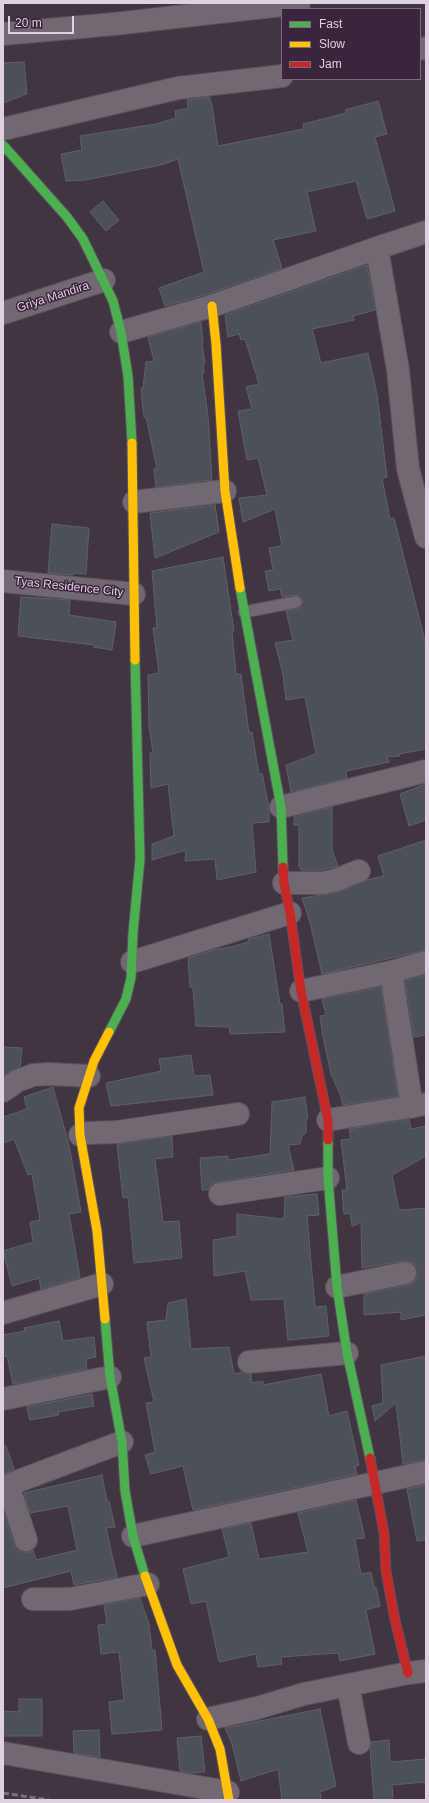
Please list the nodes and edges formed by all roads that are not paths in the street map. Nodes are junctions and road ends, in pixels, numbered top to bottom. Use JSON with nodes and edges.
{"nodes":[{"id":1,"x":299,"y":3,"type":"edge"},
{"id":2,"x":3,"y":34,"type":"edge"},
{"id":3,"x":281,"y":76,"type":"edge"},
{"id":4,"x":3,"y":129,"type":"edge"},
{"id":5,"x":3,"y":145,"type":"edge"},
{"id":6,"x":426,"y":232,"type":"edge"},
{"id":7,"x":376,"y":248,"type":"junction"},
{"id":8,"x":104,"y":280,"type":"junction"},
{"id":9,"x":212,"y":306,"type":"junction"},
{"id":10,"x":3,"y":313,"type":"edge"},
{"id":11,"x":121,"y":332,"type":"junction"},
{"id":12,"x":225,"y":492,"type":"junction"},
{"id":13,"x":134,"y":502,"type":"junction"},
{"id":14,"x":426,"y":537,"type":"edge"},
{"id":15,"x":3,"y":580,"type":"edge"},
{"id":16,"x":134,"y":594,"type":"junction"},
{"id":17,"x":296,"y":602,"type":"dead end"},
{"id":18,"x":244,"y":612,"type":"junction"},
{"id":19,"x":426,"y":771,"type":"edge"},
{"id":20,"x":281,"y":808,"type":"junction"},
{"id":21,"x":359,"y":871,"type":"dead end"},
{"id":22,"x":284,"y":883,"type":"junction"},
{"id":23,"x":290,"y":913,"type":"junction"},
{"id":24,"x":132,"y":962,"type":"junction"},
{"id":25,"x":426,"y":962,"type":"edge"},
{"id":26,"x":390,"y":972,"type":"junction"},
{"id":27,"x":301,"y":991,"type":"junction"},
{"id":28,"x":89,"y":1076,"type":"junction"},
{"id":29,"x":3,"y":1091,"type":"edge"},
{"id":30,"x":419,"y":1106,"type":"edge"},
{"id":31,"x":238,"y":1114,"type":"dead end"},
{"id":32,"x":328,"y":1120,"type":"junction"},
{"id":33,"x":80,"y":1134,"type":"junction"},
{"id":34,"x":328,"y":1178,"type":"junction"},
{"id":35,"x":220,"y":1194,"type":"dead end"},
{"id":36,"x":406,"y":1274,"type":"dead end"},
{"id":37,"x":102,"y":1284,"type":"junction"},
{"id":38,"x":337,"y":1287,"type":"junction"},
{"id":39,"x":3,"y":1313,"type":"edge"},
{"id":40,"x":347,"y":1353,"type":"junction"},
{"id":41,"x":249,"y":1362,"type":"dead end"},
{"id":42,"x":110,"y":1377,"type":"junction"},
{"id":43,"x":3,"y":1399,"type":"edge"},
{"id":44,"x":122,"y":1442,"type":"junction"},
{"id":45,"x":426,"y":1472,"type":"edge"},
{"id":46,"x":376,"y":1483,"type":"junction"},
{"id":47,"x":6,"y":1486,"type":"edge"},
{"id":48,"x":133,"y":1536,"type":"junction"},
{"id":49,"x":26,"y":1540,"type":"dead end"},
{"id":50,"x":148,"y":1584,"type":"junction"},
{"id":51,"x":33,"y":1599,"type":"dead end"},
{"id":52,"x":417,"y":1672,"type":"edge"},
{"id":53,"x":348,"y":1685,"type":"junction"},
{"id":54,"x":208,"y":1719,"type":"junction"},
{"id":55,"x":359,"y":1743,"type":"dead end"},
{"id":56,"x":3,"y":1753,"type":"edge"},
{"id":57,"x":229,"y":1796,"type":"edge"}],
"edges":[{"from":1,"to":2,"type":"street"},
{"from":3,"to":4,"type":"street"},
{"from":5,"to":8,"type":"street"},
{"from":6,"to":7,"type":"street"},
{"from":7,"to":9,"type":"street"},
{"from":7,"to":14,"type":"street"},
{"from":8,"to":10,"type":"street","name":"Griya Mandira"},
{"from":8,"to":11,"type":"street"},
{"from":9,"to":11,"type":"street"},
{"from":9,"to":12,"type":"street"},
{"from":11,"to":13,"type":"street"},
{"from":12,"to":13,"type":"street"},
{"from":12,"to":18,"type":"street"},
{"from":13,"to":16,"type":"street"},
{"from":15,"to":16,"type":"street","name":"Tyas Residence City"},
{"from":16,"to":24,"type":"street"},
{"from":17,"to":18,"type":"lane"},
{"from":18,"to":20,"type":"street"},
{"from":19,"to":20,"type":"street"},
{"from":20,"to":22,"type":"street"},
{"from":21,"to":22,"type":"street"},
{"from":22,"to":23,"type":"street"},
{"from":23,"to":24,"type":"street"},
{"from":23,"to":27,"type":"street"},
{"from":24,"to":28,"type":"street"},
{"from":25,"to":26,"type":"street"},
{"from":26,"to":27,"type":"street"},
{"from":26,"to":30,"type":"street"},
{"from":27,"to":32,"type":"street"},
{"from":28,"to":29,"type":"street"},
{"from":28,"to":33,"type":"street"},
{"from":30,"to":32,"type":"street"},
{"from":31,"to":33,"type":"street"},
{"from":32,"to":34,"type":"street"},
{"from":33,"to":37,"type":"street"},
{"from":34,"to":35,"type":"street"},
{"from":34,"to":38,"type":"street"},
{"from":36,"to":38,"type":"street"},
{"from":37,"to":39,"type":"street"},
{"from":37,"to":42,"type":"street"},
{"from":38,"to":40,"type":"street"},
{"from":40,"to":41,"type":"street"},
{"from":40,"to":46,"type":"street"},
{"from":42,"to":43,"type":"street"},
{"from":42,"to":44,"type":"street"},
{"from":44,"to":47,"type":"street"},
{"from":44,"to":48,"type":"street"},
{"from":45,"to":46,"type":"street"},
{"from":46,"to":48,"type":"street"},
{"from":46,"to":52,"type":"street"},
{"from":47,"to":49,"type":"street"},
{"from":48,"to":50,"type":"street"},
{"from":50,"to":51,"type":"street"},
{"from":50,"to":54,"type":"street"},
{"from":52,"to":53,"type":"street"},
{"from":53,"to":54,"type":"street"},
{"from":53,"to":55,"type":"street"},
{"from":54,"to":57,"type":"street"},
{"from":56,"to":57,"type":"street"}]}
